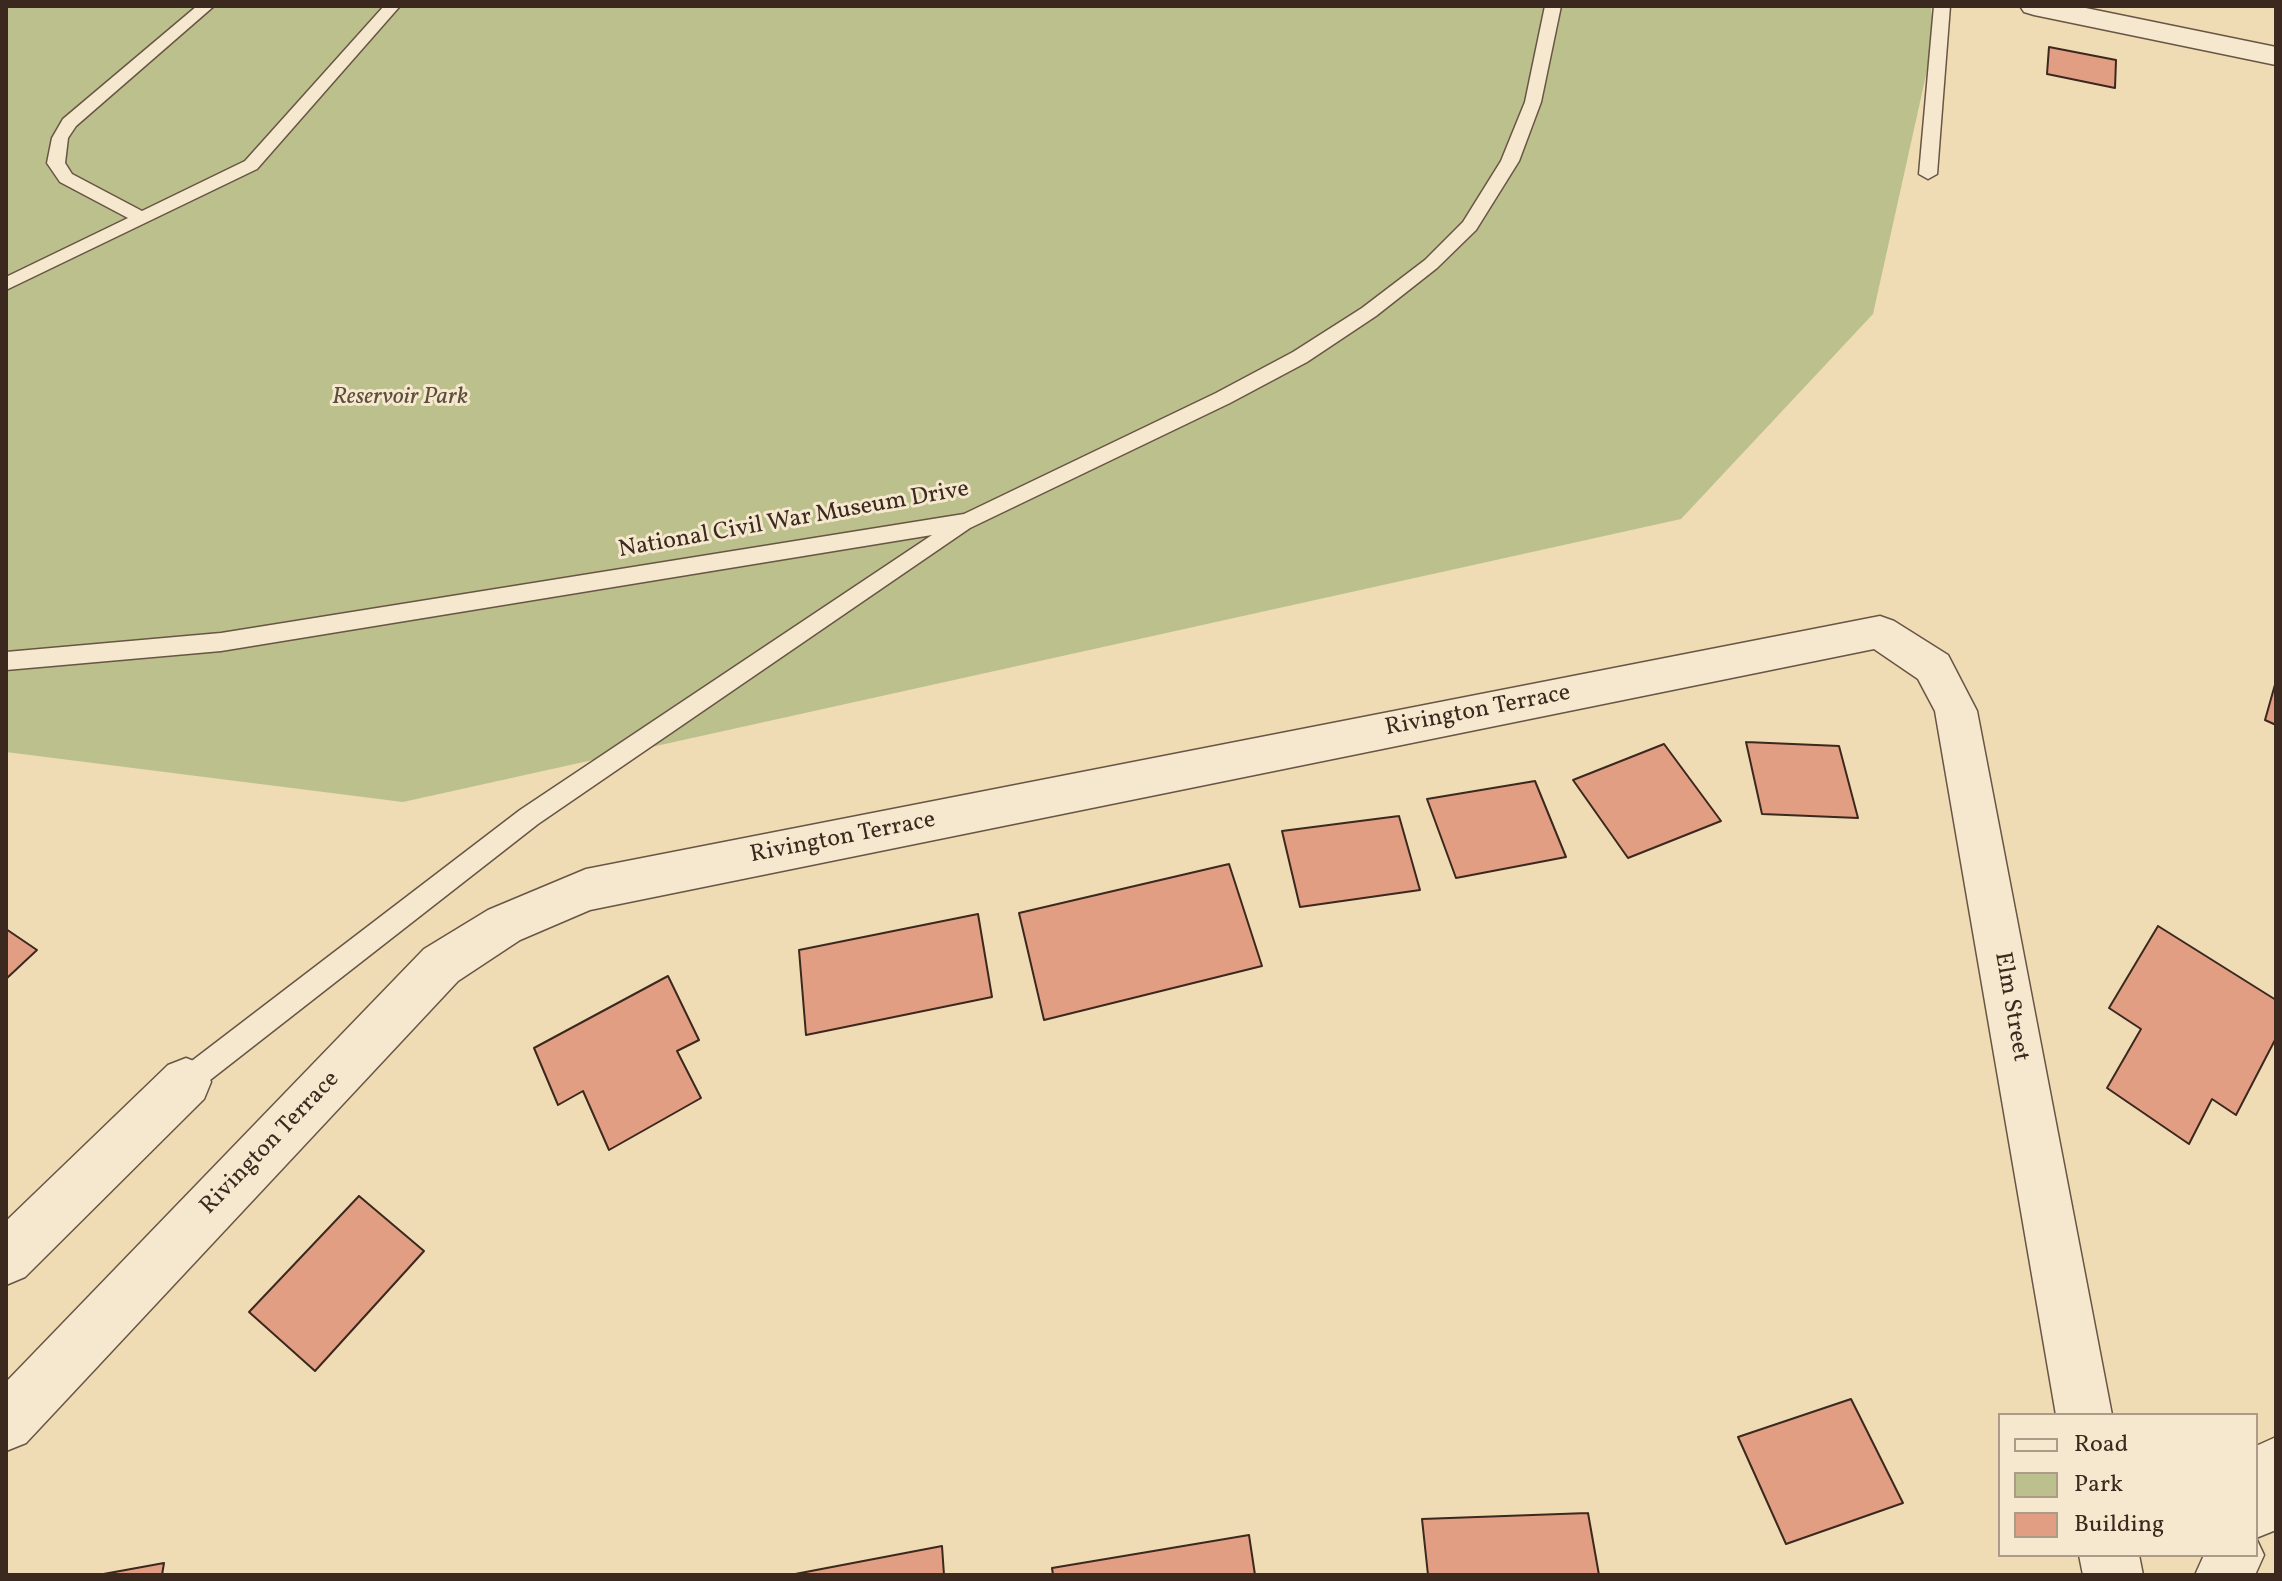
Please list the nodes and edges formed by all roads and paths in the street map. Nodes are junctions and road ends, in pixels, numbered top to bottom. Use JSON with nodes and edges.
{"nodes":[{"id":1,"x":206,"y":6,"type":"edge"},
{"id":2,"x":392,"y":6,"type":"edge"},
{"id":3,"x":1553,"y":6,"type":"edge"},
{"id":4,"x":1942,"y":6,"type":"edge"},
{"id":5,"x":2034,"y":6,"type":"edge"},
{"id":6,"x":2276,"y":56,"type":"edge"},
{"id":7,"x":1928,"y":174,"type":"dead end"},
{"id":8,"x":144,"y":219,"type":"junction"},
{"id":9,"x":6,"y":284,"type":"edge"},
{"id":10,"x":968,"y":521,"type":"junction"},
{"id":11,"x":1880,"y":632,"type":"joint"},
{"id":12,"x":6,"y":661,"type":"edge"},
{"id":13,"x":186,"y":1082,"type":"joint"},
{"id":14,"x":6,"y":1258,"type":"edge"},
{"id":15,"x":2084,"y":1413,"type":"edge"},
{"id":16,"x":6,"y":1423,"type":"edge"},
{"id":17,"x":2276,"y":1466,"type":"edge"},
{"id":18,"x":2258,"y":1505,"type":"edge"}],
"edges":[{"from":1,"to":8,"type":"lane"},
{"from":2,"to":8,"type":"lane"},
{"from":3,"to":10,"type":"lane","name":"National Civil War Museum Drive"},
{"from":4,"to":7,"type":"lane"},
{"from":5,"to":6,"type":"street"},
{"from":8,"to":9,"type":"lane"},
{"from":10,"to":12,"type":"lane","name":"National Civil War Museum Drive"},
{"from":10,"to":13,"type":"lane"},
{"from":11,"to":15,"type":"street","name":"Elm Street"},
{"from":11,"to":16,"type":"street","name":"Rivington Terrace"},
{"from":13,"to":14,"type":"street"},
{"from":17,"to":18,"type":"street"}]}
